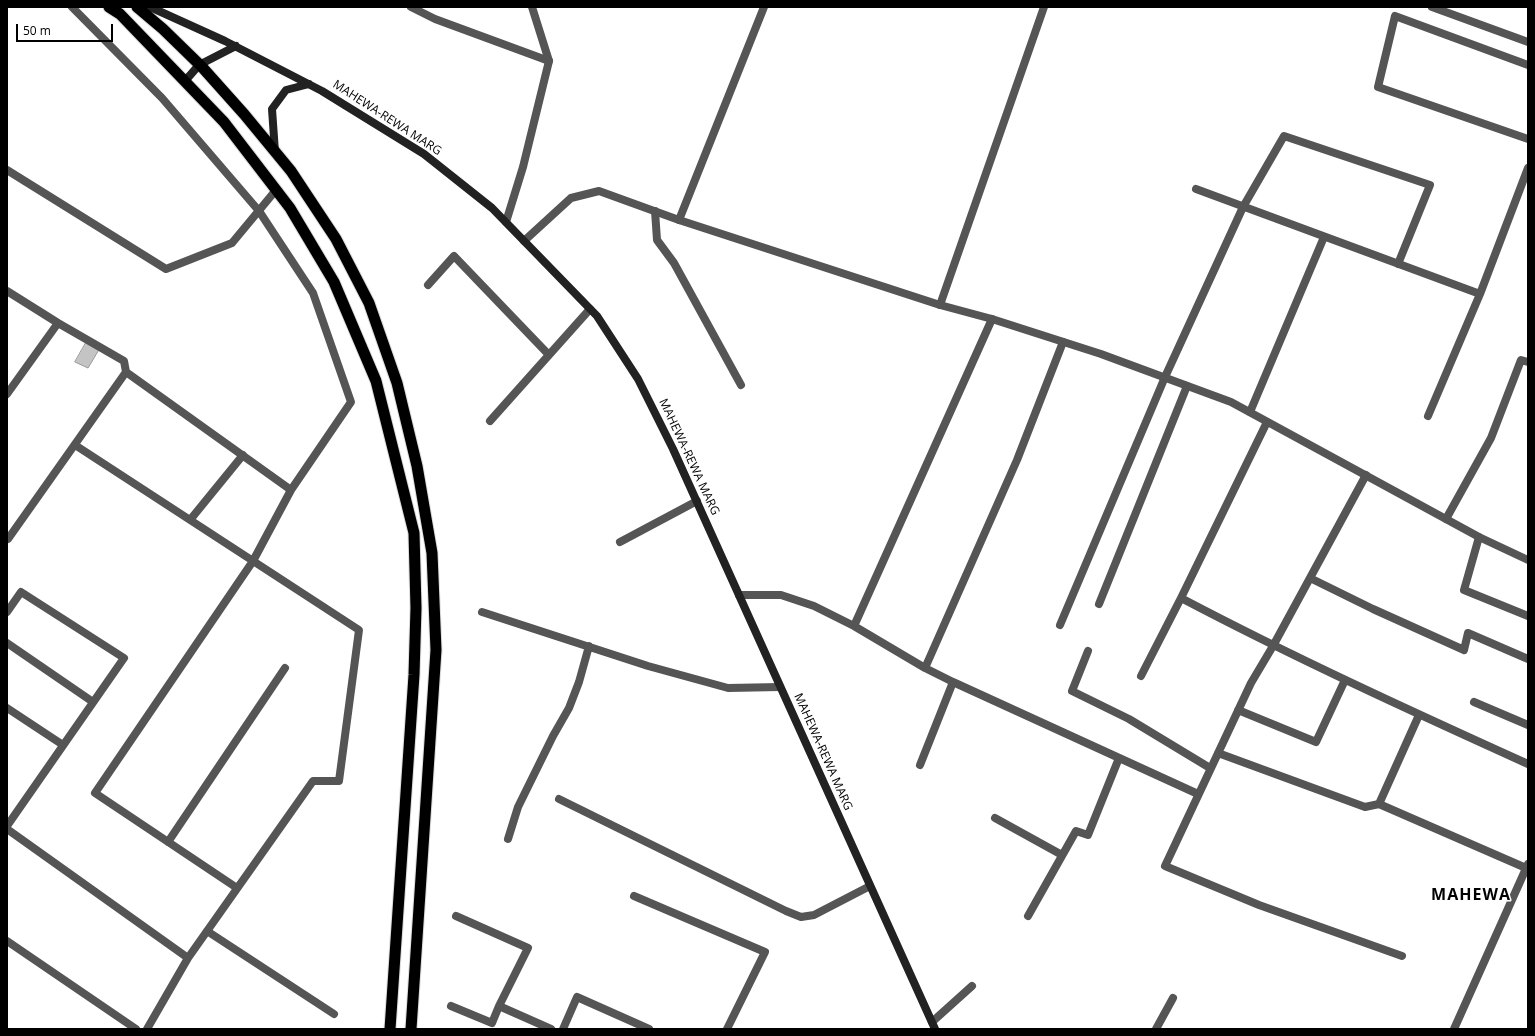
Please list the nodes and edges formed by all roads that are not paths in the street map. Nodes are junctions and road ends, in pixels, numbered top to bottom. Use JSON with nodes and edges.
{"nodes":[{"id":1,"x":72,"y":7,"type":"edge"},
{"id":2,"x":109,"y":7,"type":"edge"},
{"id":3,"x":137,"y":7,"type":"edge"},
{"id":4,"x":150,"y":7,"type":"edge"},
{"id":5,"x":411,"y":7,"type":"edge"},
{"id":6,"x":532,"y":7,"type":"edge"},
{"id":7,"x":764,"y":7,"type":"edge"},
{"id":8,"x":1044,"y":7,"type":"edge"},
{"id":9,"x":1432,"y":7,"type":"edge"},
{"id":10,"x":1528,"y":42,"type":"edge"},
{"id":11,"x":236,"y":46,"type":"junction"},
{"id":12,"x":549,"y":61,"type":"junction"},
{"id":13,"x":199,"y":65,"type":"junction"},
{"id":14,"x":1528,"y":65,"type":"edge"},
{"id":15,"x":185,"y":81,"type":"junction"},
{"id":16,"x":309,"y":84,"type":"junction"},
{"id":17,"x":1528,"y":139,"type":"edge"},
{"id":18,"x":275,"y":152,"type":"junction"},
{"id":19,"x":1528,"y":168,"type":"edge"},
{"id":20,"x":7,"y":170,"type":"edge"},
{"id":21,"x":1196,"y":189,"type":"dead end"},
{"id":22,"x":276,"y":190,"type":"junction"},
{"id":23,"x":1243,"y":207,"type":"junction"},
{"id":24,"x":259,"y":211,"type":"junction"},
{"id":25,"x":655,"y":211,"type":"junction"},
{"id":26,"x":679,"y":220,"type":"junction"},
{"id":27,"x":506,"y":222,"type":"junction"},
{"id":28,"x":1324,"y":236,"type":"junction"},
{"id":29,"x":524,"y":241,"type":"junction"},
{"id":30,"x":1398,"y":264,"type":"junction"},
{"id":31,"x":428,"y":285,"type":"dead end"},
{"id":32,"x":7,"y":291,"type":"edge"},
{"id":33,"x":1480,"y":294,"type":"junction"},
{"id":34,"x":940,"y":305,"type":"junction"},
{"id":35,"x":590,"y":309,"type":"junction"},
{"id":36,"x":992,"y":319,"type":"junction"},
{"id":37,"x":58,"y":323,"type":"junction"},
{"id":38,"x":1063,"y":342,"type":"junction"},
{"id":39,"x":549,"y":355,"type":"junction"},
{"id":40,"x":1528,"y":362,"type":"edge"},
{"id":41,"x":126,"y":372,"type":"junction"},
{"id":42,"x":1165,"y":377,"type":"junction"},
{"id":43,"x":741,"y":385,"type":"dead end"},
{"id":44,"x":1187,"y":386,"type":"junction"},
{"id":45,"x":7,"y":394,"type":"edge"},
{"id":46,"x":1250,"y":412,"type":"junction"},
{"id":47,"x":1428,"y":416,"type":"dead end"},
{"id":48,"x":490,"y":421,"type":"dead end"},
{"id":49,"x":1267,"y":422,"type":"junction"},
{"id":50,"x":75,"y":445,"type":"junction"},
{"id":51,"x":243,"y":456,"type":"junction"},
{"id":52,"x":1366,"y":475,"type":"junction"},
{"id":53,"x":291,"y":490,"type":"junction"},
{"id":54,"x":696,"y":501,"type":"junction"},
{"id":55,"x":1446,"y":519,"type":"junction"},
{"id":56,"x":190,"y":520,"type":"junction"},
{"id":57,"x":1479,"y":537,"type":"junction"},
{"id":58,"x":7,"y":538,"type":"edge"},
{"id":59,"x":620,"y":542,"type":"dead end"},
{"id":60,"x":1527,"y":558,"type":"edge"},
{"id":61,"x":253,"y":561,"type":"junction"},
{"id":62,"x":1310,"y":578,"type":"junction"},
{"id":63,"x":739,"y":595,"type":"junction"},
{"id":64,"x":1181,"y":598,"type":"junction"},
{"id":65,"x":1099,"y":604,"type":"dead end"},
{"id":66,"x":7,"y":612,"type":"edge"},
{"id":67,"x":482,"y":612,"type":"dead end"},
{"id":68,"x":1528,"y":616,"type":"edge"},
{"id":69,"x":1060,"y":625,"type":"dead end"},
{"id":70,"x":854,"y":626,"type":"junction"},
{"id":71,"x":7,"y":643,"type":"edge"},
{"id":72,"x":588,"y":646,"type":"junction"},
{"id":73,"x":1273,"y":646,"type":"junction"},
{"id":74,"x":1088,"y":651,"type":"dead end"},
{"id":75,"x":1528,"y":659,"type":"edge"},
{"id":76,"x":285,"y":668,"type":"dead end"},
{"id":77,"x":925,"y":668,"type":"junction"},
{"id":78,"x":1142,"y":676,"type":"dead end"},
{"id":79,"x":1345,"y":680,"type":"junction"},
{"id":80,"x":953,"y":682,"type":"junction"},
{"id":81,"x":780,"y":687,"type":"junction"},
{"id":82,"x":93,"y":702,"type":"junction"},
{"id":83,"x":1474,"y":702,"type":"dead end"},
{"id":84,"x":7,"y":708,"type":"edge"},
{"id":85,"x":1238,"y":710,"type":"junction"},
{"id":86,"x":1419,"y":715,"type":"junction"},
{"id":87,"x":1528,"y":725,"type":"edge"},
{"id":88,"x":63,"y":745,"type":"junction"},
{"id":89,"x":1218,"y":753,"type":"junction"},
{"id":90,"x":1119,"y":758,"type":"junction"},
{"id":91,"x":1528,"y":764,"type":"edge"},
{"id":92,"x":920,"y":765,"type":"dead end"},
{"id":93,"x":1210,"y":768,"type":"junction"},
{"id":94,"x":1198,"y":794,"type":"junction"},
{"id":95,"x":559,"y":799,"type":"dead end"},
{"id":96,"x":1379,"y":804,"type":"junction"},
{"id":97,"x":995,"y":818,"type":"dead end"},
{"id":98,"x":7,"y":826,"type":"edge"},
{"id":99,"x":7,"y":829,"type":"edge"},
{"id":100,"x":508,"y":839,"type":"dead end"},
{"id":101,"x":168,"y":842,"type":"junction"},
{"id":102,"x":1062,"y":855,"type":"junction"},
{"id":103,"x":1527,"y":866,"type":"edge"},
{"id":104,"x":870,"y":886,"type":"junction"},
{"id":105,"x":238,"y":888,"type":"junction"},
{"id":106,"x":634,"y":896,"type":"dead end"},
{"id":107,"x":456,"y":916,"type":"dead end"},
{"id":108,"x":1028,"y":916,"type":"dead end"},
{"id":109,"x":207,"y":931,"type":"junction"},
{"id":110,"x":7,"y":941,"type":"edge"},
{"id":111,"x":1402,"y":956,"type":"dead end"},
{"id":112,"x":188,"y":958,"type":"junction"},
{"id":113,"x":972,"y":986,"type":"dead end"},
{"id":114,"x":1173,"y":998,"type":"dead end"},
{"id":115,"x":451,"y":1006,"type":"dead end"},
{"id":116,"x":499,"y":1006,"type":"junction"},
{"id":117,"x":334,"y":1014,"type":"dead end"},
{"id":118,"x":933,"y":1025,"type":"edge"},
{"id":119,"x":548,"y":1028,"type":"edge"},
{"id":120,"x":136,"y":1029,"type":"edge"},
{"id":121,"x":147,"y":1029,"type":"edge"},
{"id":122,"x":390,"y":1029,"type":"edge"},
{"id":123,"x":411,"y":1029,"type":"edge"},
{"id":124,"x":563,"y":1029,"type":"edge"},
{"id":125,"x":649,"y":1029,"type":"edge"},
{"id":126,"x":727,"y":1029,"type":"edge"},
{"id":127,"x":1156,"y":1029,"type":"edge"},
{"id":128,"x":1454,"y":1029,"type":"edge"}],
"edges":[{"from":1,"to":24,"type":"street"},
{"from":2,"to":15,"type":"highway"},
{"from":3,"to":13,"type":"highway"},
{"from":4,"to":11,"type":"main road","name":"MAHEWA-REWA MARG"},
{"from":5,"to":12,"type":"street"},
{"from":6,"to":12,"type":"street"},
{"from":7,"to":26,"type":"street"},
{"from":8,"to":34,"type":"street"},
{"from":9,"to":10,"type":"street"},
{"from":11,"to":13,"type":"main road"},
{"from":11,"to":16,"type":"main road","name":"MAHEWA-REWA MARG"},
{"from":12,"to":27,"type":"street"},
{"from":13,"to":15,"type":"main road"},
{"from":13,"to":18,"type":"highway"},
{"from":14,"to":17,"type":"street"},
{"from":15,"to":22,"type":"highway"},
{"from":16,"to":18,"type":"main road"},
{"from":16,"to":27,"type":"main road","name":"MAHEWA-REWA MARG"},
{"from":18,"to":123,"type":"highway"},
{"from":19,"to":33,"type":"street"},
{"from":20,"to":24,"type":"street"},
{"from":21,"to":23,"type":"street"},
{"from":22,"to":24,"type":"street"},
{"from":22,"to":122,"type":"highway"},
{"from":23,"to":28,"type":"street"},
{"from":23,"to":30,"type":"street"},
{"from":23,"to":42,"type":"street"},
{"from":24,"to":53,"type":"street"},
{"from":25,"to":26,"type":"street"},
{"from":25,"to":29,"type":"street"},
{"from":25,"to":43,"type":"street"},
{"from":26,"to":34,"type":"street"},
{"from":27,"to":29,"type":"main road","name":"MAHEWA-REWA MARG"},
{"from":28,"to":30,"type":"street"},
{"from":28,"to":46,"type":"street"},
{"from":29,"to":35,"type":"main road","name":"MAHEWA-REWA MARG"},
{"from":30,"to":33,"type":"street"},
{"from":31,"to":39,"type":"street"},
{"from":32,"to":37,"type":"street"},
{"from":33,"to":47,"type":"street"},
{"from":34,"to":36,"type":"street"},
{"from":35,"to":39,"type":"street"},
{"from":35,"to":54,"type":"main road","name":"MAHEWA-REWA MARG"},
{"from":36,"to":38,"type":"street"},
{"from":36,"to":70,"type":"street"},
{"from":37,"to":41,"type":"street"},
{"from":37,"to":45,"type":"street"},
{"from":38,"to":42,"type":"street"},
{"from":38,"to":77,"type":"street"},
{"from":39,"to":48,"type":"street"},
{"from":40,"to":55,"type":"street"},
{"from":41,"to":50,"type":"street"},
{"from":41,"to":51,"type":"street"},
{"from":42,"to":44,"type":"street"},
{"from":42,"to":69,"type":"street"},
{"from":44,"to":46,"type":"street"},
{"from":44,"to":65,"type":"street"},
{"from":46,"to":49,"type":"street"},
{"from":49,"to":52,"type":"street"},
{"from":49,"to":64,"type":"street"},
{"from":50,"to":56,"type":"street"},
{"from":50,"to":58,"type":"street"},
{"from":51,"to":53,"type":"street"},
{"from":51,"to":56,"type":"street"},
{"from":52,"to":55,"type":"street"},
{"from":52,"to":62,"type":"street"},
{"from":53,"to":61,"type":"street"},
{"from":54,"to":59,"type":"street"},
{"from":54,"to":63,"type":"main road","name":"MAHEWA-REWA MARG"},
{"from":55,"to":57,"type":"street"},
{"from":56,"to":61,"type":"street"},
{"from":57,"to":60,"type":"street"},
{"from":57,"to":68,"type":"street"},
{"from":61,"to":101,"type":"street"},
{"from":61,"to":105,"type":"street"},
{"from":62,"to":73,"type":"street"},
{"from":62,"to":75,"type":"street"},
{"from":63,"to":70,"type":"street"},
{"from":63,"to":81,"type":"main road","name":"MAHEWA-REWA MARG"},
{"from":64,"to":73,"type":"street"},
{"from":64,"to":78,"type":"street"},
{"from":66,"to":82,"type":"street"},
{"from":67,"to":72,"type":"street"},
{"from":70,"to":77,"type":"street"},
{"from":71,"to":82,"type":"street"},
{"from":72,"to":81,"type":"street"},
{"from":72,"to":100,"type":"street"},
{"from":73,"to":79,"type":"street"},
{"from":73,"to":85,"type":"street"},
{"from":74,"to":93,"type":"street"},
{"from":76,"to":101,"type":"street"},
{"from":77,"to":80,"type":"street"},
{"from":79,"to":85,"type":"street"},
{"from":79,"to":86,"type":"street"},
{"from":80,"to":90,"type":"street"},
{"from":80,"to":92,"type":"street"},
{"from":81,"to":104,"type":"main road","name":"MAHEWA-REWA MARG"},
{"from":82,"to":88,"type":"street"},
{"from":83,"to":87,"type":"street"},
{"from":84,"to":88,"type":"street"},
{"from":85,"to":89,"type":"street"},
{"from":86,"to":91,"type":"street"},
{"from":86,"to":96,"type":"street"},
{"from":88,"to":98,"type":"street"},
{"from":89,"to":93,"type":"street"},
{"from":89,"to":96,"type":"street"},
{"from":90,"to":94,"type":"street"},
{"from":90,"to":102,"type":"street"},
{"from":93,"to":94,"type":"street"},
{"from":94,"to":111,"type":"street"},
{"from":95,"to":104,"type":"street"},
{"from":96,"to":103,"type":"street"},
{"from":97,"to":102,"type":"street"},
{"from":99,"to":112,"type":"street"},
{"from":101,"to":105,"type":"street"},
{"from":102,"to":108,"type":"street"},
{"from":103,"to":128,"type":"street"},
{"from":104,"to":118,"type":"main road","name":"MAHEWA-REWA MARG"},
{"from":105,"to":109,"type":"street"},
{"from":106,"to":126,"type":"street"},
{"from":107,"to":116,"type":"street"},
{"from":109,"to":112,"type":"street"},
{"from":109,"to":117,"type":"street"},
{"from":110,"to":120,"type":"street"},
{"from":112,"to":121,"type":"street"},
{"from":113,"to":118,"type":"street"},
{"from":114,"to":127,"type":"street"},
{"from":115,"to":116,"type":"street"},
{"from":116,"to":119,"type":"street"},
{"from":124,"to":125,"type":"street"}]}
